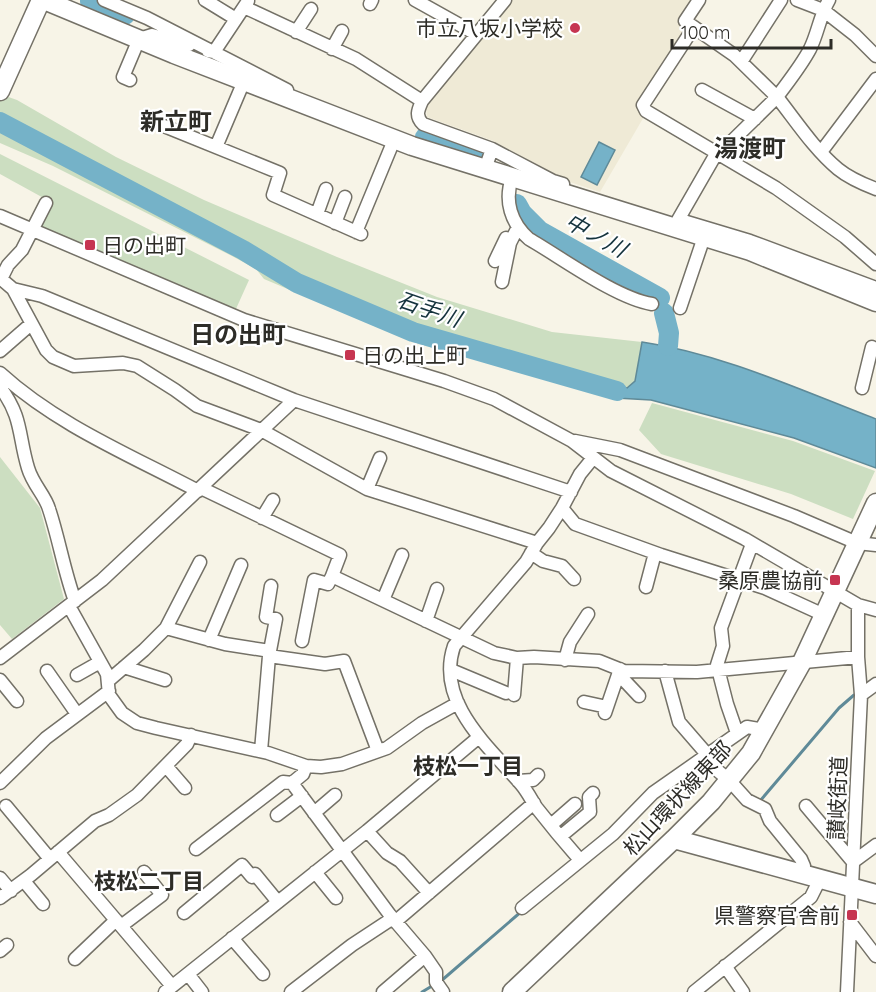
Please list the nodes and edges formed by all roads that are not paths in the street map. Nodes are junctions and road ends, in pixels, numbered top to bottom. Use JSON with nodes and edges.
{"nodes":[{"id":1,"x":42,"y":0,"type":"edge"},
{"id":2,"x":104,"y":0,"type":"edge"},
{"id":3,"x":205,"y":0,"type":"edge"},
{"id":4,"x":415,"y":0,"type":"edge"},
{"id":5,"x":505,"y":0,"type":"edge"},
{"id":6,"x":699,"y":0,"type":"edge"},
{"id":7,"x":781,"y":0,"type":"edge"},
{"id":8,"x":797,"y":0,"type":"edge"},
{"id":9,"x":246,"y":3,"type":"edge"},
{"id":10,"x":826,"y":5,"type":"edge"},
{"id":11,"x":311,"y":9,"type":"dead end"},
{"id":12,"x":236,"y":19,"type":"junction"},
{"id":13,"x":694,"y":27,"type":"junction"},
{"id":14,"x":342,"y":31,"type":"dead end"},
{"id":15,"x":296,"y":33,"type":"junction"},
{"id":16,"x":476,"y":34,"type":"junction"},
{"id":17,"x":139,"y":39,"type":"junction"},
{"id":18,"x":332,"y":49,"type":"junction"},
{"id":19,"x":214,"y":52,"type":"junction"},
{"id":20,"x":876,"y":56,"type":"edge"},
{"id":21,"x":741,"y":62,"type":"junction"},
{"id":22,"x":876,"y":79,"type":"edge"},
{"id":23,"x":130,"y":80,"type":"dead end"},
{"id":24,"x":244,"y":81,"type":"junction"},
{"id":25,"x":1,"y":88,"type":"edge"},
{"id":26,"x":702,"y":90,"type":"dead end"},
{"id":27,"x":777,"y":97,"type":"junction"},
{"id":28,"x":291,"y":100,"type":"junction"},
{"id":29,"x":422,"y":101,"type":"junction"},
{"id":30,"x":755,"y":118,"type":"junction"},
{"id":31,"x":164,"y":126,"type":"dead end"},
{"id":32,"x":394,"y":140,"type":"junction"},
{"id":33,"x":216,"y":147,"type":"junction"},
{"id":34,"x":492,"y":149,"type":"junction"},
{"id":35,"x":821,"y":152,"type":"junction"},
{"id":36,"x":716,"y":154,"type":"junction"},
{"id":37,"x":484,"y":169,"type":"junction"},
{"id":38,"x":512,"y":178,"type":"junction"},
{"id":39,"x":326,"y":189,"type":"dead end"},
{"id":40,"x":876,"y":189,"type":"edge"},
{"id":41,"x":345,"y":197,"type":"dead end"},
{"id":42,"x":46,"y":202,"type":"dead end"},
{"id":43,"x":317,"y":214,"type":"junction"},
{"id":44,"x":0,"y":216,"type":"edge"},
{"id":45,"x":678,"y":219,"type":"junction"},
{"id":46,"x":335,"y":223,"type":"junction"},
{"id":47,"x":516,"y":223,"type":"junction"},
{"id":48,"x":33,"y":230,"type":"junction"},
{"id":49,"x":704,"y":237,"type":"junction"},
{"id":50,"x":495,"y":261,"type":"dead end"},
{"id":51,"x":876,"y":264,"type":"edge"},
{"id":52,"x":1,"y":279,"type":"edge"},
{"id":53,"x":502,"y":282,"type":"dead end"},
{"id":54,"x":875,"y":288,"type":"edge"},
{"id":55,"x":13,"y":289,"type":"junction"},
{"id":56,"x":652,"y":304,"type":"dead end"},
{"id":57,"x":680,"y":308,"type":"dead end"},
{"id":58,"x":31,"y":324,"type":"junction"},
{"id":59,"x":872,"y":347,"type":"dead end"},
{"id":60,"x":0,"y":351,"type":"edge"},
{"id":61,"x":0,"y":373,"type":"edge"},
{"id":62,"x":0,"y":387,"type":"edge"},
{"id":63,"x":862,"y":388,"type":"dead end"},
{"id":64,"x":294,"y":400,"type":"junction"},
{"id":65,"x":261,"y":430,"type":"junction"},
{"id":66,"x":572,"y":441,"type":"junction"},
{"id":67,"x":380,"y":458,"type":"dead end"},
{"id":68,"x":593,"y":458,"type":"junction"},
{"id":69,"x":367,"y":489,"type":"junction"},
{"id":70,"x":199,"y":490,"type":"junction"},
{"id":71,"x":571,"y":492,"type":"junction"},
{"id":72,"x":273,"y":500,"type":"dead end"},
{"id":73,"x":876,"y":503,"type":"edge"},
{"id":74,"x":562,"y":508,"type":"junction"},
{"id":75,"x":262,"y":518,"type":"junction"},
{"id":76,"x":861,"y":535,"type":"junction"},
{"id":77,"x":752,"y":544,"type":"junction"},
{"id":78,"x":876,"y":545,"type":"edge"},
{"id":79,"x":534,"y":548,"type":"junction"},
{"id":80,"x":655,"y":553,"type":"junction"},
{"id":81,"x":402,"y":555,"type":"dead end"},
{"id":82,"x":200,"y":562,"type":"dead end"},
{"id":83,"x":241,"y":565,"type":"dead end"},
{"id":84,"x":332,"y":576,"type":"junction"},
{"id":85,"x":574,"y":579,"type":"dead end"},
{"id":86,"x":739,"y":580,"type":"junction"},
{"id":87,"x":271,"y":586,"type":"dead end"},
{"id":88,"x":646,"y":587,"type":"dead end"},
{"id":89,"x":437,"y":589,"type":"dead end"},
{"id":90,"x":834,"y":591,"type":"junction"},
{"id":91,"x":383,"y":600,"type":"junction"},
{"id":92,"x":72,"y":603,"type":"junction"},
{"id":93,"x":858,"y":605,"type":"junction"},
{"id":94,"x":876,"y":610,"type":"edge"},
{"id":95,"x":588,"y":614,"type":"dead end"},
{"id":96,"x":824,"y":615,"type":"junction"},
{"id":97,"x":426,"y":621,"type":"junction"},
{"id":98,"x":166,"y":628,"type":"junction"},
{"id":99,"x":461,"y":638,"type":"junction"},
{"id":100,"x":209,"y":640,"type":"junction"},
{"id":101,"x":302,"y":641,"type":"dead end"},
{"id":102,"x":269,"y":653,"type":"junction"},
{"id":103,"x":858,"y":657,"type":"junction"},
{"id":104,"x":0,"y":658,"type":"edge"},
{"id":105,"x":517,"y":658,"type":"junction"},
{"id":106,"x":565,"y":660,"type":"junction"},
{"id":107,"x":100,"y":662,"type":"junction"},
{"id":108,"x":802,"y":662,"type":"junction"},
{"id":109,"x":124,"y":667,"type":"junction"},
{"id":110,"x":451,"y":670,"type":"junction"},
{"id":111,"x":717,"y":670,"type":"junction"},
{"id":112,"x":48,"y":671,"type":"dead end"},
{"id":113,"x":665,"y":671,"type":"junction"},
{"id":114,"x":619,"y":674,"type":"junction"},
{"id":115,"x":77,"y":675,"type":"dead end"},
{"id":116,"x":0,"y":680,"type":"edge"},
{"id":117,"x":165,"y":680,"type":"dead end"},
{"id":118,"x":876,"y":684,"type":"edge"},
{"id":119,"x":109,"y":686,"type":"junction"},
{"id":120,"x":861,"y":695,"type":"junction"},
{"id":121,"x":639,"y":696,"type":"dead end"},
{"id":122,"x":16,"y":701,"type":"dead end"},
{"id":123,"x":584,"y":702,"type":"dead end"},
{"id":124,"x":458,"y":703,"type":"junction"},
{"id":125,"x":77,"y":714,"type":"junction"},
{"id":126,"x":765,"y":730,"type":"junction"},
{"id":127,"x":737,"y":733,"type":"junction"},
{"id":128,"x":191,"y":735,"type":"junction"},
{"id":129,"x":479,"y":737,"type":"junction"},
{"id":130,"x":261,"y":751,"type":"junction"},
{"id":131,"x":378,"y":751,"type":"junction"},
{"id":132,"x":706,"y":756,"type":"junction"},
{"id":133,"x":166,"y":766,"type":"junction"},
{"id":134,"x":306,"y":766,"type":"junction"},
{"id":135,"x":538,"y":775,"type":"dead end"},
{"id":136,"x":729,"y":780,"type":"junction"},
{"id":137,"x":518,"y":781,"type":"junction"},
{"id":138,"x":0,"y":783,"type":"edge"},
{"id":139,"x":292,"y":783,"type":"junction"},
{"id":140,"x":185,"y":788,"type":"dead end"},
{"id":141,"x":593,"y":793,"type":"dead end"},
{"id":142,"x":336,"y":795,"type":"dead end"},
{"id":143,"x":302,"y":796,"type":"junction"},
{"id":144,"x":534,"y":803,"type":"junction"},
{"id":145,"x":575,"y":804,"type":"dead end"},
{"id":146,"x":6,"y":806,"type":"dead end"},
{"id":147,"x":806,"y":806,"type":"dead end"},
{"id":148,"x":314,"y":813,"type":"junction"},
{"id":149,"x":277,"y":815,"type":"dead end"},
{"id":150,"x":551,"y":825,"type":"junction"},
{"id":151,"x":367,"y":831,"type":"junction"},
{"id":152,"x":561,"y":837,"type":"junction"},
{"id":153,"x":674,"y":839,"type":"junction"},
{"id":154,"x":876,"y":845,"type":"edge"},
{"id":155,"x":196,"y":849,"type":"dead end"},
{"id":156,"x":343,"y":850,"type":"junction"},
{"id":157,"x":54,"y":856,"type":"junction"},
{"id":158,"x":580,"y":860,"type":"junction"},
{"id":159,"x":854,"y":862,"type":"junction"},
{"id":160,"x":144,"y":872,"type":"dead end"},
{"id":161,"x":315,"y":872,"type":"junction"},
{"id":162,"x":811,"y":877,"type":"junction"},
{"id":163,"x":0,"y":878,"type":"edge"},
{"id":164,"x":24,"y":881,"type":"junction"},
{"id":165,"x":852,"y":887,"type":"junction"},
{"id":166,"x":429,"y":893,"type":"junction"},
{"id":167,"x":5,"y":894,"type":"edge"},
{"id":168,"x":876,"y":894,"type":"edge"},
{"id":169,"x":336,"y":898,"type":"dead end"},
{"id":170,"x":278,"y":902,"type":"junction"},
{"id":171,"x":43,"y":904,"type":"dead end"},
{"id":172,"x":522,"y":908,"type":"dead end"},
{"id":173,"x":184,"y":912,"type":"dead end"},
{"id":174,"x":394,"y":920,"type":"junction"},
{"id":175,"x":850,"y":922,"type":"junction"},
{"id":176,"x":118,"y":923,"type":"junction"},
{"id":177,"x":232,"y":938,"type":"junction"},
{"id":178,"x":425,"y":956,"type":"junction"},
{"id":179,"x":876,"y":956,"type":"edge"},
{"id":180,"x":75,"y":959,"type":"dead end"},
{"id":181,"x":724,"y":966,"type":"junction"},
{"id":182,"x":188,"y":974,"type":"junction"},
{"id":183,"x":263,"y":974,"type":"dead end"},
{"id":184,"x":169,"y":989,"type":"edge"},
{"id":185,"x":202,"y":992,"type":"edge"},
{"id":186,"x":291,"y":992,"type":"edge"},
{"id":187,"x":383,"y":992,"type":"edge"},
{"id":188,"x":443,"y":992,"type":"edge"},
{"id":189,"x":512,"y":992,"type":"edge"},
{"id":190,"x":694,"y":992,"type":"edge"},
{"id":191,"x":743,"y":992,"type":"edge"},
{"id":192,"x":847,"y":992,"type":"edge"}],
"edges":[{"from":1,"to":17,"type":"street"},
{"from":1,"to":25,"type":"street"},
{"from":2,"to":19,"type":"street"},
{"from":3,"to":12,"type":"street"},
{"from":4,"to":16,"type":"street"},
{"from":5,"to":16,"type":"street"},
{"from":6,"to":13,"type":"street"},
{"from":7,"to":21,"type":"street"},
{"from":8,"to":10,"type":"street"},
{"from":9,"to":12,"type":"street"},
{"from":9,"to":15,"type":"street"},
{"from":10,"to":20,"type":"street"},
{"from":10,"to":27,"type":"street"},
{"from":11,"to":15,"type":"street"},
{"from":12,"to":19,"type":"street"},
{"from":13,"to":21,"type":"street"},
{"from":13,"to":36,"type":"street"},
{"from":14,"to":18,"type":"street"},
{"from":15,"to":18,"type":"street"},
{"from":16,"to":29,"type":"street"},
{"from":17,"to":19,"type":"street"},
{"from":17,"to":23,"type":"street"},
{"from":17,"to":24,"type":"street"},
{"from":18,"to":29,"type":"street"},
{"from":19,"to":28,"type":"street"},
{"from":21,"to":27,"type":"street"},
{"from":22,"to":35,"type":"street"},
{"from":24,"to":28,"type":"street"},
{"from":24,"to":33,"type":"street"},
{"from":26,"to":30,"type":"street"},
{"from":27,"to":30,"type":"street"},
{"from":27,"to":35,"type":"street"},
{"from":28,"to":32,"type":"street"},
{"from":29,"to":34,"type":"street"},
{"from":30,"to":36,"type":"street"},
{"from":31,"to":33,"type":"street"},
{"from":32,"to":37,"type":"street"},
{"from":32,"to":46,"type":"street"},
{"from":33,"to":43,"type":"street"},
{"from":34,"to":37,"type":"street"},
{"from":34,"to":45,"type":"street"},
{"from":35,"to":40,"type":"street"},
{"from":36,"to":45,"type":"street"},
{"from":36,"to":51,"type":"street"},
{"from":37,"to":38,"type":"street"},
{"from":38,"to":47,"type":"street"},
{"from":38,"to":49,"type":"street"},
{"from":39,"to":43,"type":"street"},
{"from":41,"to":46,"type":"street"},
{"from":42,"to":48,"type":"street"},
{"from":43,"to":46,"type":"street"},
{"from":44,"to":48,"type":"street"},
{"from":45,"to":54,"type":"street"},
{"from":47,"to":50,"type":"street"},
{"from":47,"to":53,"type":"street"},
{"from":47,"to":56,"type":"street"},
{"from":48,"to":52,"type":"street"},
{"from":48,"to":66,"type":"street"},
{"from":49,"to":54,"type":"street"},
{"from":49,"to":57,"type":"street"},
{"from":52,"to":55,"type":"street"},
{"from":55,"to":58,"type":"street"},
{"from":55,"to":64,"type":"street"},
{"from":58,"to":60,"type":"street"},
{"from":58,"to":65,"type":"street"},
{"from":59,"to":63,"type":"street"},
{"from":61,"to":70,"type":"street"},
{"from":62,"to":92,"type":"street"},
{"from":64,"to":65,"type":"street"},
{"from":64,"to":71,"type":"street"},
{"from":65,"to":69,"type":"street"},
{"from":65,"to":70,"type":"street"},
{"from":66,"to":68,"type":"street"},
{"from":66,"to":76,"type":"street"},
{"from":67,"to":69,"type":"street"},
{"from":68,"to":71,"type":"street"},
{"from":68,"to":77,"type":"street"},
{"from":69,"to":79,"type":"street"},
{"from":70,"to":75,"type":"street"},
{"from":70,"to":92,"type":"street"},
{"from":71,"to":74,"type":"street"},
{"from":72,"to":75,"type":"street"},
{"from":73,"to":76,"type":"street","name":"松山環状線東部"},
{"from":74,"to":79,"type":"street"},
{"from":74,"to":80,"type":"street"},
{"from":75,"to":84,"type":"street"},
{"from":76,"to":78,"type":"street"},
{"from":76,"to":90,"type":"street","name":"松山環状線東部"},
{"from":77,"to":86,"type":"street"},
{"from":77,"to":90,"type":"street"},
{"from":79,"to":85,"type":"street"},
{"from":79,"to":99,"type":"street"},
{"from":80,"to":86,"type":"street"},
{"from":80,"to":88,"type":"street"},
{"from":81,"to":91,"type":"street"},
{"from":82,"to":98,"type":"street"},
{"from":83,"to":100,"type":"street"},
{"from":84,"to":91,"type":"street"},
{"from":84,"to":101,"type":"street"},
{"from":86,"to":96,"type":"street"},
{"from":86,"to":111,"type":"street"},
{"from":87,"to":102,"type":"street"},
{"from":89,"to":97,"type":"street"},
{"from":90,"to":93,"type":"street"},
{"from":90,"to":96,"type":"street","name":"松山環状線東部"},
{"from":91,"to":97,"type":"street"},
{"from":92,"to":104,"type":"street"},
{"from":92,"to":107,"type":"street"},
{"from":93,"to":94,"type":"street"},
{"from":93,"to":103,"type":"street","name":"讃岐街道"},
{"from":95,"to":106,"type":"street"},
{"from":96,"to":108,"type":"street","name":"松山環状線東部"},
{"from":97,"to":99,"type":"street"},
{"from":98,"to":100,"type":"street"},
{"from":98,"to":109,"type":"street"},
{"from":99,"to":105,"type":"street"},
{"from":99,"to":110,"type":"street"},
{"from":100,"to":102,"type":"street"},
{"from":102,"to":130,"type":"street"},
{"from":102,"to":131,"type":"street"},
{"from":103,"to":108,"type":"street"},
{"from":103,"to":120,"type":"street","name":"讃岐街道"},
{"from":105,"to":106,"type":"street"},
{"from":105,"to":110,"type":"street"},
{"from":106,"to":114,"type":"street"},
{"from":107,"to":115,"type":"street"},
{"from":107,"to":119,"type":"street"},
{"from":108,"to":111,"type":"street"},
{"from":108,"to":126,"type":"street","name":"松山環状線東部"},
{"from":109,"to":117,"type":"street"},
{"from":109,"to":119,"type":"street"},
{"from":110,"to":124,"type":"street"},
{"from":111,"to":113,"type":"street"},
{"from":111,"to":127,"type":"street"},
{"from":112,"to":125,"type":"street"},
{"from":113,"to":114,"type":"street"},
{"from":113,"to":132,"type":"street"},
{"from":114,"to":121,"type":"street"},
{"from":114,"to":123,"type":"street"},
{"from":116,"to":122,"type":"street"},
{"from":118,"to":120,"type":"street"},
{"from":119,"to":125,"type":"street"},
{"from":119,"to":128,"type":"street"},
{"from":120,"to":159,"type":"street","name":"讃岐街道"},
{"from":124,"to":129,"type":"street"},
{"from":124,"to":131,"type":"street"},
{"from":125,"to":138,"type":"street"},
{"from":126,"to":127,"type":"street"},
{"from":126,"to":136,"type":"street","name":"松山環状線東部"},
{"from":127,"to":132,"type":"street"},
{"from":128,"to":130,"type":"street"},
{"from":128,"to":133,"type":"street"},
{"from":129,"to":137,"type":"street"},
{"from":129,"to":151,"type":"street"},
{"from":130,"to":134,"type":"street"},
{"from":131,"to":134,"type":"street"},
{"from":132,"to":136,"type":"street"},
{"from":132,"to":158,"type":"street"},
{"from":133,"to":140,"type":"street"},
{"from":133,"to":157,"type":"street"},
{"from":134,"to":139,"type":"street"},
{"from":135,"to":137,"type":"street"},
{"from":136,"to":153,"type":"street","name":"松山環状線東部"},
{"from":136,"to":162,"type":"street"},
{"from":137,"to":144,"type":"street"},
{"from":139,"to":143,"type":"street"},
{"from":139,"to":155,"type":"street"},
{"from":141,"to":152,"type":"street"},
{"from":142,"to":148,"type":"street"},
{"from":143,"to":148,"type":"street"},
{"from":143,"to":149,"type":"street"},
{"from":144,"to":150,"type":"street"},
{"from":144,"to":166,"type":"street"},
{"from":145,"to":150,"type":"street"},
{"from":146,"to":157,"type":"street"},
{"from":147,"to":159,"type":"street"},
{"from":148,"to":156,"type":"street"},
{"from":150,"to":152,"type":"street"},
{"from":151,"to":156,"type":"street"},
{"from":151,"to":166,"type":"street"},
{"from":152,"to":158,"type":"street"},
{"from":153,"to":162,"type":"street"},
{"from":153,"to":189,"type":"street","name":"松山環状線東部"},
{"from":154,"to":159,"type":"street"},
{"from":156,"to":161,"type":"street"},
{"from":156,"to":174,"type":"street"},
{"from":157,"to":164,"type":"street"},
{"from":157,"to":176,"type":"street"},
{"from":158,"to":172,"type":"street"},
{"from":159,"to":165,"type":"street","name":"讃岐街道"},
{"from":160,"to":176,"type":"street"},
{"from":161,"to":169,"type":"street"},
{"from":161,"to":170,"type":"street"},
{"from":162,"to":165,"type":"street"},
{"from":162,"to":181,"type":"street"},
{"from":163,"to":167,"type":"street"},
{"from":164,"to":167,"type":"street"},
{"from":164,"to":171,"type":"street"},
{"from":165,"to":168,"type":"street"},
{"from":165,"to":175,"type":"street","name":"讃岐街道"},
{"from":166,"to":174,"type":"street"},
{"from":170,"to":173,"type":"street"},
{"from":170,"to":177,"type":"street"},
{"from":174,"to":178,"type":"street"},
{"from":174,"to":186,"type":"street"},
{"from":175,"to":179,"type":"street"},
{"from":175,"to":192,"type":"street","name":"讃岐街道"},
{"from":176,"to":180,"type":"street"},
{"from":176,"to":184,"type":"street"},
{"from":177,"to":182,"type":"street"},
{"from":177,"to":183,"type":"street"},
{"from":178,"to":187,"type":"street"},
{"from":178,"to":188,"type":"street"},
{"from":181,"to":190,"type":"street"},
{"from":181,"to":191,"type":"street"},
{"from":182,"to":184,"type":"street"},
{"from":182,"to":185,"type":"street"}]}
